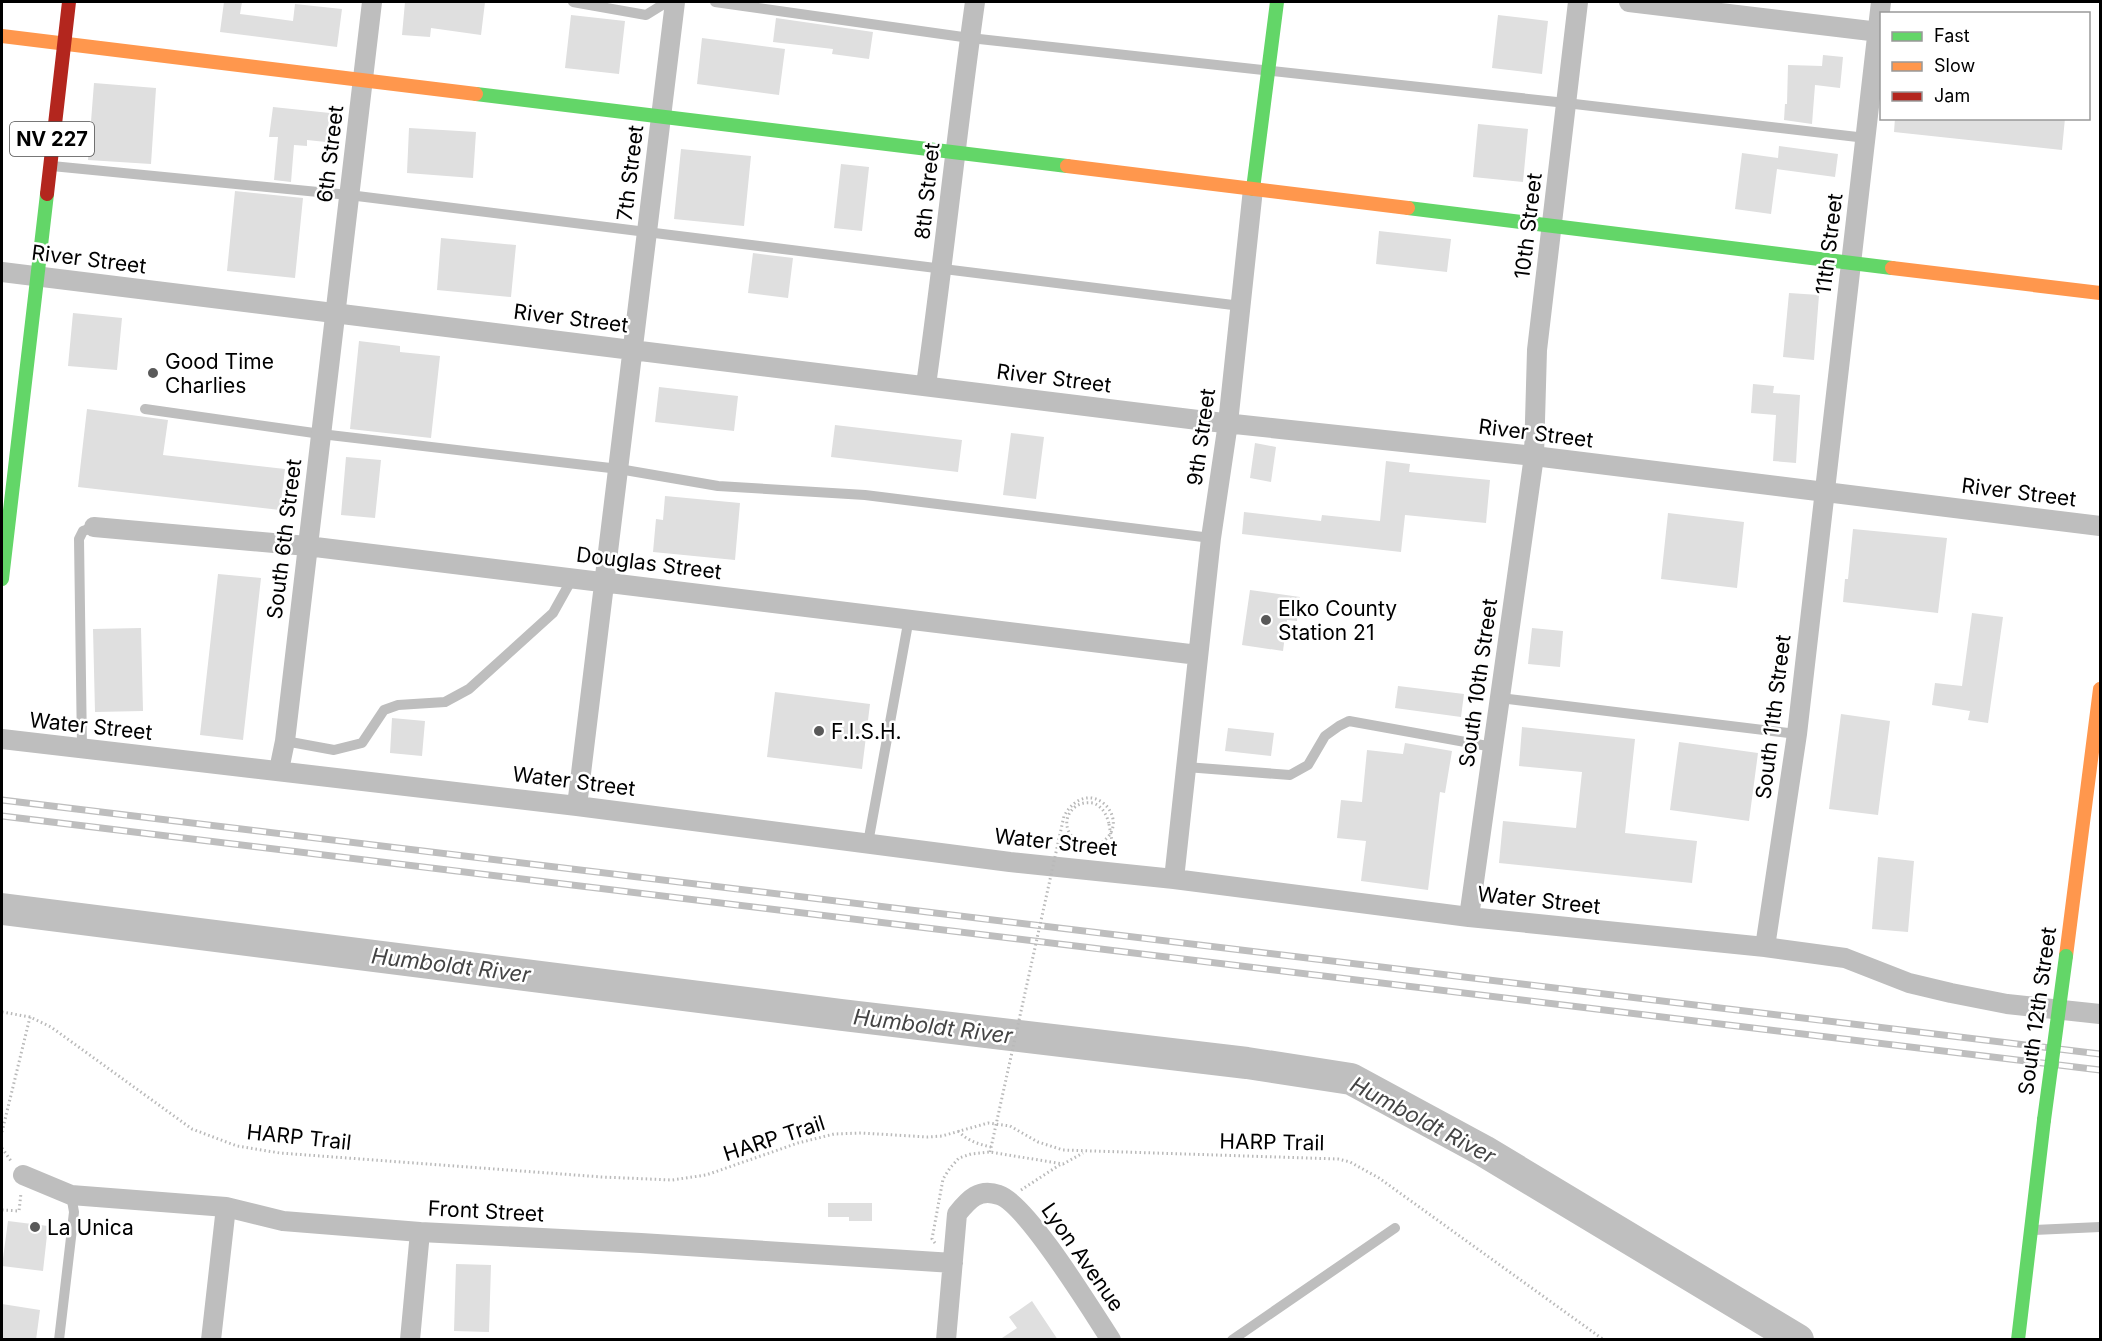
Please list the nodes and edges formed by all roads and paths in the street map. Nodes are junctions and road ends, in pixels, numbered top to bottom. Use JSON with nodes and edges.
{"nodes":[{"id":1,"x":69,"y":2,"type":"edge"},
{"id":2,"x":372,"y":2,"type":"edge"},
{"id":3,"x":573,"y":2,"type":"edge"},
{"id":4,"x":667,"y":2,"type":"edge"},
{"id":5,"x":675,"y":2,"type":"edge"},
{"id":6,"x":715,"y":2,"type":"edge"},
{"id":7,"x":975,"y":2,"type":"edge"},
{"id":8,"x":1277,"y":2,"type":"edge"},
{"id":9,"x":1578,"y":2,"type":"edge"},
{"id":10,"x":1629,"y":2,"type":"edge"},
{"id":11,"x":1880,"y":17,"type":"edge"},
{"id":12,"x":1879,"y":32,"type":"junction"},
{"id":13,"x":2,"y":36,"type":"edge"},
{"id":14,"x":970,"y":38,"type":"junction"},
{"id":15,"x":63,"y":44,"type":"junction"},
{"id":16,"x":1268,"y":71,"type":"junction"},
{"id":17,"x":362,"y":80,"type":"junction"},
{"id":18,"x":1566,"y":103,"type":"junction"},
{"id":19,"x":660,"y":117,"type":"junction"},
{"id":20,"x":1866,"y":138,"type":"junction"},
{"id":21,"x":954,"y":153,"type":"junction"},
{"id":22,"x":49,"y":165,"type":"junction"},
{"id":23,"x":1253,"y":189,"type":"junction"},
{"id":24,"x":349,"y":195,"type":"junction"},
{"id":25,"x":1552,"y":226,"type":"junction"},
{"id":26,"x":647,"y":232,"type":"junction"},
{"id":27,"x":1850,"y":263,"type":"junction"},
{"id":28,"x":943,"y":268,"type":"junction"},
{"id":29,"x":2,"y":272,"type":"edge"},
{"id":30,"x":35,"y":276,"type":"junction"},
{"id":31,"x":2100,"y":293,"type":"edge"},
{"id":32,"x":1241,"y":306,"type":"junction"},
{"id":33,"x":335,"y":313,"type":"junction"},
{"id":34,"x":633,"y":350,"type":"junction"},
{"id":35,"x":926,"y":386,"type":"junction"},
{"id":36,"x":145,"y":409,"type":"dead end"},
{"id":37,"x":1228,"y":423,"type":"junction"},
{"id":38,"x":321,"y":434,"type":"junction"},
{"id":39,"x":1533,"y":456,"type":"junction"},
{"id":40,"x":619,"y":470,"type":"junction"},
{"id":41,"x":1825,"y":493,"type":"junction"},
{"id":42,"x":2100,"y":526,"type":"edge"},
{"id":43,"x":94,"y":527,"type":"joint"},
{"id":44,"x":1211,"y":538,"type":"junction"},
{"id":45,"x":307,"y":546,"type":"junction"},
{"id":46,"x":2,"y":579,"type":"edge"},
{"id":47,"x":572,"y":579,"type":"junction"},
{"id":48,"x":605,"y":582,"type":"junction"},
{"id":49,"x":909,"y":618,"type":"junction"},
{"id":50,"x":1198,"y":655,"type":"junction"},
{"id":51,"x":2100,"y":689,"type":"edge"},
{"id":52,"x":1500,"y":698,"type":"junction"},
{"id":53,"x":1797,"y":734,"type":"junction"},
{"id":54,"x":2,"y":739,"type":"edge"},
{"id":55,"x":285,"y":741,"type":"junction"},
{"id":56,"x":1493,"y":747,"type":"junction"},
{"id":57,"x":82,"y":749,"type":"junction"},
{"id":58,"x":1186,"y":767,"type":"junction"},
{"id":59,"x":279,"y":770,"type":"junction"},
{"id":60,"x":577,"y":806,"type":"junction"},
{"id":61,"x":868,"y":843,"type":"junction"},
{"id":62,"x":1111,"y":857,"type":"dead end"},
{"id":63,"x":1174,"y":879,"type":"junction"},
{"id":64,"x":1469,"y":916,"type":"junction"},
{"id":65,"x":1765,"y":947,"type":"junction"},
{"id":66,"x":2,"y":1012,"type":"edge"},
{"id":67,"x":2100,"y":1014,"type":"edge"},
{"id":68,"x":30,"y":1017,"type":"junction"},
{"id":69,"x":958,"y":1131,"type":"junction"},
{"id":70,"x":2,"y":1132,"type":"edge"},
{"id":71,"x":991,"y":1147,"type":"junction"},
{"id":72,"x":990,"y":1152,"type":"dead end"},
{"id":73,"x":1062,"y":1163,"type":"dead end"},
{"id":74,"x":23,"y":1175,"type":"joint"},
{"id":75,"x":71,"y":1196,"type":"junction"},
{"id":76,"x":1007,"y":1198,"type":"junction"},
{"id":77,"x":226,"y":1207,"type":"junction"},
{"id":78,"x":2,"y":1210,"type":"edge"},
{"id":79,"x":2100,"y":1227,"type":"edge"},
{"id":80,"x":1395,"y":1228,"type":"dead end"},
{"id":81,"x":2030,"y":1230,"type":"junction"},
{"id":82,"x":420,"y":1232,"type":"junction"},
{"id":83,"x":952,"y":1263,"type":"junction"},
{"id":84,"x":59,"y":1340,"type":"edge"},
{"id":85,"x":211,"y":1340,"type":"edge"},
{"id":86,"x":410,"y":1340,"type":"edge"},
{"id":87,"x":946,"y":1340,"type":"edge"},
{"id":88,"x":1112,"y":1340,"type":"edge"},
{"id":89,"x":1232,"y":1340,"type":"edge"},
{"id":90,"x":1604,"y":1340,"type":"edge"},
{"id":91,"x":2018,"y":1340,"type":"edge"}],
"edges":[{"from":1,"to":15,"type":"street","number":"NV 227"},
{"from":2,"to":17,"type":"street","name":"6th Street"},
{"from":3,"to":4,"type":"lane"},
{"from":5,"to":19,"type":"street","name":"7th Street"},
{"from":6,"to":14,"type":"lane"},
{"from":7,"to":14,"type":"street","name":"8th Street"},
{"from":8,"to":16,"type":"street","name":"9th Street"},
{"from":9,"to":18,"type":"street","name":"10th Street"},
{"from":10,"to":12,"type":"street"},
{"from":11,"to":12,"type":"street","name":"11th Street"},
{"from":12,"to":20,"type":"street","name":"11th Street"},
{"from":13,"to":15,"type":"street"},
{"from":14,"to":16,"type":"lane"},
{"from":14,"to":21,"type":"street","name":"8th Street"},
{"from":15,"to":17,"type":"street"},
{"from":15,"to":22,"type":"street","number":"NV 227"},
{"from":16,"to":18,"type":"lane"},
{"from":16,"to":23,"type":"street","name":"9th Street"},
{"from":17,"to":19,"type":"street"},
{"from":17,"to":24,"type":"street","name":"6th Street"},
{"from":18,"to":20,"type":"lane"},
{"from":18,"to":25,"type":"street","name":"10th Street"},
{"from":19,"to":21,"type":"street"},
{"from":19,"to":26,"type":"street","name":"7th Street"},
{"from":20,"to":27,"type":"street","name":"11th Street"},
{"from":21,"to":23,"type":"street"},
{"from":21,"to":28,"type":"street","name":"8th Street"},
{"from":22,"to":24,"type":"lane"},
{"from":22,"to":30,"type":"street","number":"NV 227"},
{"from":23,"to":25,"type":"street"},
{"from":23,"to":32,"type":"street","name":"9th Street"},
{"from":24,"to":26,"type":"lane"},
{"from":24,"to":33,"type":"street","name":"6th Street"},
{"from":25,"to":27,"type":"street"},
{"from":25,"to":39,"type":"street","name":"10th Street"},
{"from":26,"to":28,"type":"lane"},
{"from":26,"to":34,"type":"street","name":"7th Street"},
{"from":27,"to":31,"type":"street"},
{"from":27,"to":41,"type":"street","name":"11th Street"},
{"from":28,"to":32,"type":"lane"},
{"from":28,"to":35,"type":"street","name":"8th Street"},
{"from":29,"to":30,"type":"street","name":"River Street"},
{"from":30,"to":33,"type":"street","name":"River Street"},
{"from":30,"to":46,"type":"street","number":"NV 227"},
{"from":32,"to":37,"type":"street","name":"9th Street"},
{"from":33,"to":34,"type":"street","name":"River Street"},
{"from":33,"to":38,"type":"street","name":"South 6th Street"},
{"from":34,"to":35,"type":"street","name":"River Street"},
{"from":34,"to":40,"type":"street","name":"7th Street"},
{"from":35,"to":37,"type":"street","name":"River Street"},
{"from":36,"to":38,"type":"lane"},
{"from":37,"to":39,"type":"street","name":"River Street"},
{"from":37,"to":44,"type":"street","name":"9th Street"},
{"from":38,"to":40,"type":"lane"},
{"from":38,"to":45,"type":"street","name":"South 6th Street"},
{"from":39,"to":41,"type":"street","name":"River Street"},
{"from":39,"to":52,"type":"street","name":"South 10th Street"},
{"from":40,"to":44,"type":"lane"},
{"from":40,"to":48,"type":"street","name":"7th Street"},
{"from":41,"to":42,"type":"street","name":"River Street"},
{"from":41,"to":53,"type":"street","name":"South 11th Street"},
{"from":43,"to":45,"type":"street","name":"Douglas Street"},
{"from":43,"to":57,"type":"lane"},
{"from":44,"to":50,"type":"street","name":"9th Street"},
{"from":45,"to":47,"type":"street","name":"Douglas Street"},
{"from":45,"to":55,"type":"street","name":"South 6th Street"},
{"from":47,"to":48,"type":"street","name":"Douglas Street"},
{"from":47,"to":55,"type":"lane"},
{"from":48,"to":49,"type":"street","name":"Douglas Street"},
{"from":48,"to":60,"type":"street","name":"7th Street"},
{"from":49,"to":50,"type":"street","name":"Douglas Street"},
{"from":49,"to":61,"type":"lane"},
{"from":50,"to":58,"type":"street","name":"9th Street"},
{"from":51,"to":81,"type":"street","name":"South 12th Street","bridge":true},
{"from":52,"to":53,"type":"lane"},
{"from":52,"to":56,"type":"street","name":"South 10th Street"},
{"from":53,"to":65,"type":"street","name":"South 11th Street"},
{"from":54,"to":57,"type":"street","name":"Water Street"},
{"from":55,"to":59,"type":"street","name":"South 6th Street"},
{"from":56,"to":58,"type":"lane"},
{"from":56,"to":64,"type":"street","name":"South 10th Street"},
{"from":57,"to":59,"type":"street","name":"Water Street"},
{"from":58,"to":63,"type":"street","name":"9th Street"},
{"from":59,"to":60,"type":"street","name":"Water Street"},
{"from":60,"to":61,"type":"street","name":"Water Street"},
{"from":61,"to":63,"type":"street","name":"Water Street"},
{"from":62,"to":71,"type":"path","bridge":true},
{"from":63,"to":64,"type":"street","name":"Water Street"},
{"from":64,"to":65,"type":"street","name":"Water Street"},
{"from":65,"to":67,"type":"street","name":"Water Street"},
{"from":66,"to":68,"type":"path","name":"HARP Trail"},
{"from":68,"to":69,"type":"path","name":"HARP Trail"},
{"from":68,"to":70,"type":"path"},
{"from":69,"to":71,"type":"path"},
{"from":69,"to":90,"type":"path","name":"HARP Trail"},
{"from":71,"to":72,"type":"path","bridge":true},
{"from":73,"to":76,"type":"path"},
{"from":74,"to":75,"type":"street","name":"Front Street"},
{"from":74,"to":78,"type":"path"},
{"from":75,"to":77,"type":"street","name":"Front Street"},
{"from":75,"to":84,"type":"lane"},
{"from":76,"to":83,"type":"street"},
{"from":76,"to":88,"type":"street","name":"Lyon Avenue"},
{"from":77,"to":82,"type":"street","name":"Front Street"},
{"from":77,"to":85,"type":"street"},
{"from":79,"to":81,"type":"lane"},
{"from":80,"to":89,"type":"lane"},
{"from":81,"to":91,"type":"street","name":"South 12th Street"},
{"from":82,"to":83,"type":"street","name":"Front Street"},
{"from":82,"to":86,"type":"street"},
{"from":83,"to":87,"type":"street"}]}
